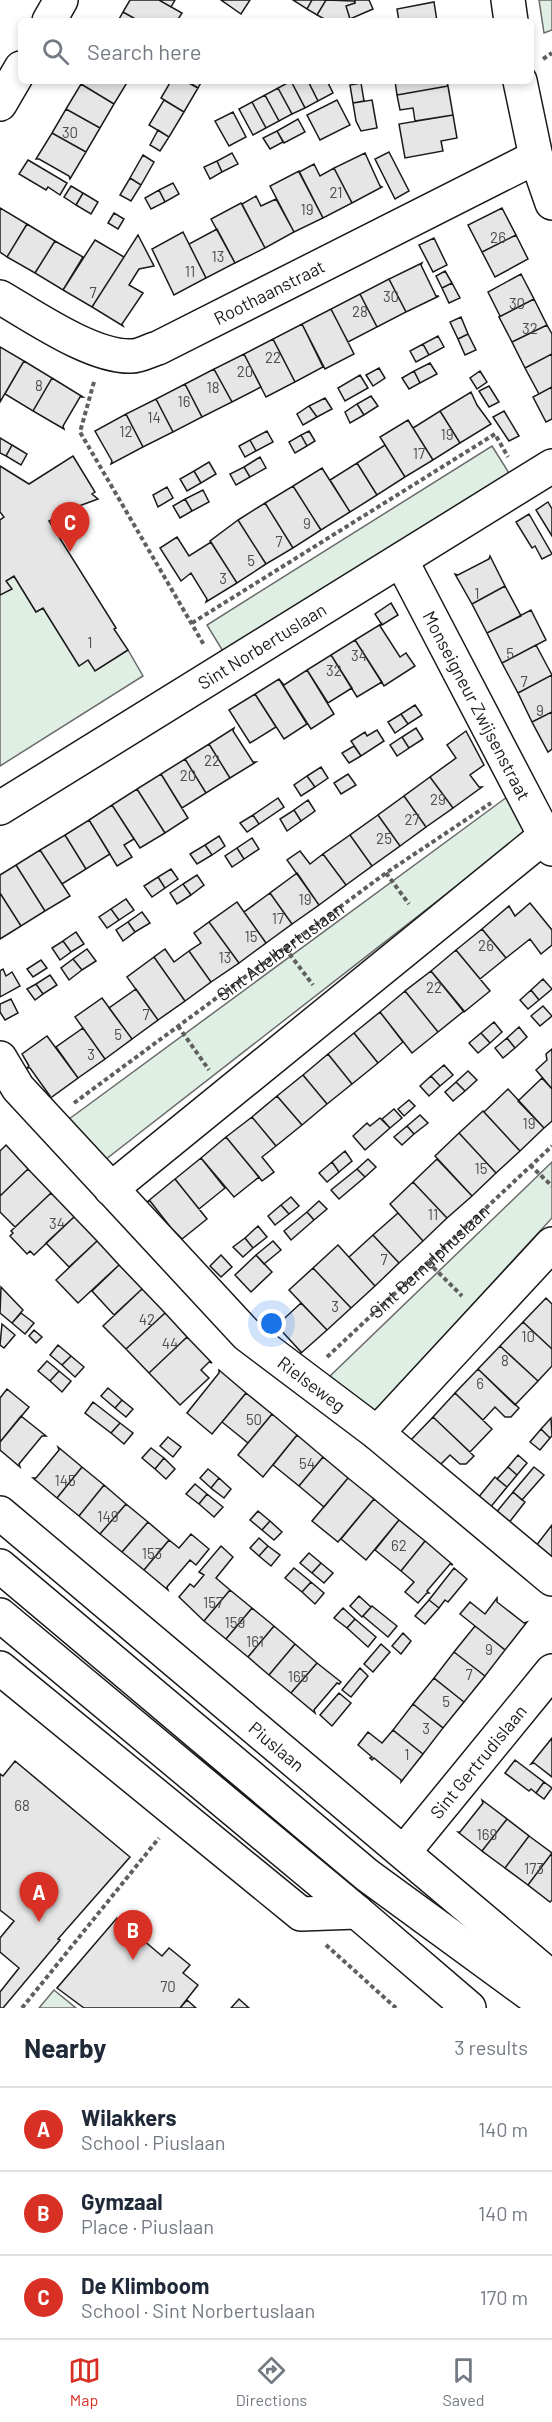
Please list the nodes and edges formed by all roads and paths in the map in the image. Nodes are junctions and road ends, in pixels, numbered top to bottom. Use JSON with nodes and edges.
{"nodes":[{"id":1,"x":61,"y":0,"type":"edge"},
{"id":2,"x":508,"y":0,"type":"edge"},
{"id":3,"x":51,"y":18,"type":"edge"},
{"id":4,"x":511,"y":18,"type":"edge"},
{"id":5,"x":18,"y":73,"type":"edge"},
{"id":6,"x":521,"y":84,"type":"edge"},
{"id":7,"x":0,"y":104,"type":"edge"},
{"id":8,"x":536,"y":157,"type":"junction"},
{"id":9,"x":552,"y":203,"type":"edge"},
{"id":10,"x":0,"y":297,"type":"edge"},
{"id":11,"x":102,"y":352,"type":"junction"},
{"id":12,"x":552,"y":466,"type":"edge"},
{"id":13,"x":525,"y":484,"type":"junction"},
{"id":14,"x":401,"y":561,"type":"junction"},
{"id":15,"x":192,"y":623,"type":"junction"},
{"id":16,"x":220,"y":674,"type":"junction"},
{"id":17,"x":518,"y":786,"type":"junction"},
{"id":18,"x":0,"y":808,"type":"edge"},
{"id":19,"x":548,"y":842,"type":"edge"},
{"id":20,"x":285,"y":948,"type":"junction"},
{"id":21,"x":332,"y":1010,"type":"junction"},
{"id":22,"x":178,"y":1026,"type":"junction"},
{"id":23,"x":0,"y":1058,"type":"edge"},
{"id":24,"x":227,"y":1095,"type":"junction"},
{"id":25,"x":49,"y":1121,"type":"junction"},
{"id":26,"x":552,"y":1146,"type":"edge"},
{"id":27,"x":530,"y":1165,"type":"junction"},
{"id":28,"x":552,"y":1186,"type":"edge"},
{"id":29,"x":111,"y":1189,"type":"junction"},
{"id":30,"x":552,"y":1244,"type":"edge"},
{"id":31,"x":428,"y":1262,"type":"junction"},
{"id":32,"x":483,"y":1319,"type":"junction"},
{"id":33,"x":305,"y":1378,"type":"junction"},
{"id":34,"x":377,"y":1433,"type":"junction"},
{"id":35,"x":0,"y":1513,"type":"edge"},
{"id":36,"x":0,"y":1566,"type":"edge"},
{"id":37,"x":552,"y":1579,"type":"edge"},
{"id":38,"x":0,"y":1615,"type":"edge"},
{"id":39,"x":0,"y":1668,"type":"edge"},
{"id":40,"x":552,"y":1671,"type":"edge"},
{"id":41,"x":178,"y":1814,"type":"junction"},
{"id":42,"x":404,"y":1852,"type":"junction"},
{"id":43,"x":357,"y":1912,"type":"junction"},
{"id":44,"x":301,"y":1914,"type":"junction"},
{"id":45,"x":552,"y":1978,"type":"edge"},
{"id":46,"x":22,"y":2008,"type":"edge"},
{"id":47,"x":396,"y":2008,"type":"edge"},
{"id":48,"x":469,"y":2008,"type":"edge"},
{"id":49,"x":549,"y":2008,"type":"edge"}],
"edges":[{"from":1,"to":3,"type":"street"},
{"from":2,"to":4,"type":"street"},
{"from":5,"to":7,"type":"street"},
{"from":6,"to":8,"type":"street"},
{"from":8,"to":9,"type":"street"},
{"from":8,"to":11,"type":"street","name":"Roothaanstraat"},
{"from":10,"to":11,"type":"street","name":"Roothaanstraat"},
{"from":11,"to":15,"type":"path"},
{"from":12,"to":13,"type":"street","name":"Sint Norbertuslaan"},
{"from":13,"to":14,"type":"street","name":"Sint Norbertuslaan"},
{"from":13,"to":15,"type":"path"},
{"from":14,"to":16,"type":"street","name":"Sint Norbertuslaan"},
{"from":14,"to":17,"type":"street","name":"Monseigneur Zwijsenstraat"},
{"from":15,"to":16,"type":"path"},
{"from":16,"to":18,"type":"street","name":"Sint Norbertuslaan"},
{"from":17,"to":19,"type":"street","name":"Monseigneur Zwijsenstraat"},
{"from":17,"to":20,"type":"path","name":"Sint Adelbertuslaan"},
{"from":19,"to":21,"type":"street"},
{"from":20,"to":21,"type":"path"},
{"from":20,"to":22,"type":"path","name":"Sint Adelbertuslaan"},
{"from":21,"to":24,"type":"street"},
{"from":22,"to":24,"type":"path"},
{"from":22,"to":25,"type":"path","name":"Sint Adelbertuslaan"},
{"from":23,"to":25,"type":"street","name":"Rielseweg"},
{"from":24,"to":29,"type":"street"},
{"from":25,"to":29,"type":"street","name":"Rielseweg"},
{"from":26,"to":27,"type":"path","name":"Sint Bernulphuslaan"},
{"from":27,"to":28,"type":"path"},
{"from":27,"to":31,"type":"path","name":"Sint Bernulphuslaan"},
{"from":29,"to":33,"type":"street","name":"Rielseweg"},
{"from":30,"to":32,"type":"street"},
{"from":31,"to":32,"type":"path"},
{"from":31,"to":33,"type":"path","name":"Sint Bernulphuslaan"},
{"from":32,"to":34,"type":"street"},
{"from":33,"to":34,"type":"street","name":"Rielseweg"},
{"from":34,"to":37,"type":"street","name":"Rielseweg"},
{"from":35,"to":42,"type":"street","name":"Piuslaan"},
{"from":36,"to":49,"type":"street"},
{"from":38,"to":43,"type":"street"},
{"from":39,"to":41,"type":"street"},
{"from":40,"to":42,"type":"street","name":"Sint Gertrudislaan"},
{"from":41,"to":44,"type":"street"},
{"from":41,"to":46,"type":"path"},
{"from":42,"to":45,"type":"street","name":"Piuslaan"},
{"from":43,"to":44,"type":"street"},
{"from":43,"to":48,"type":"street"},
{"from":44,"to":47,"type":"path"}]}
